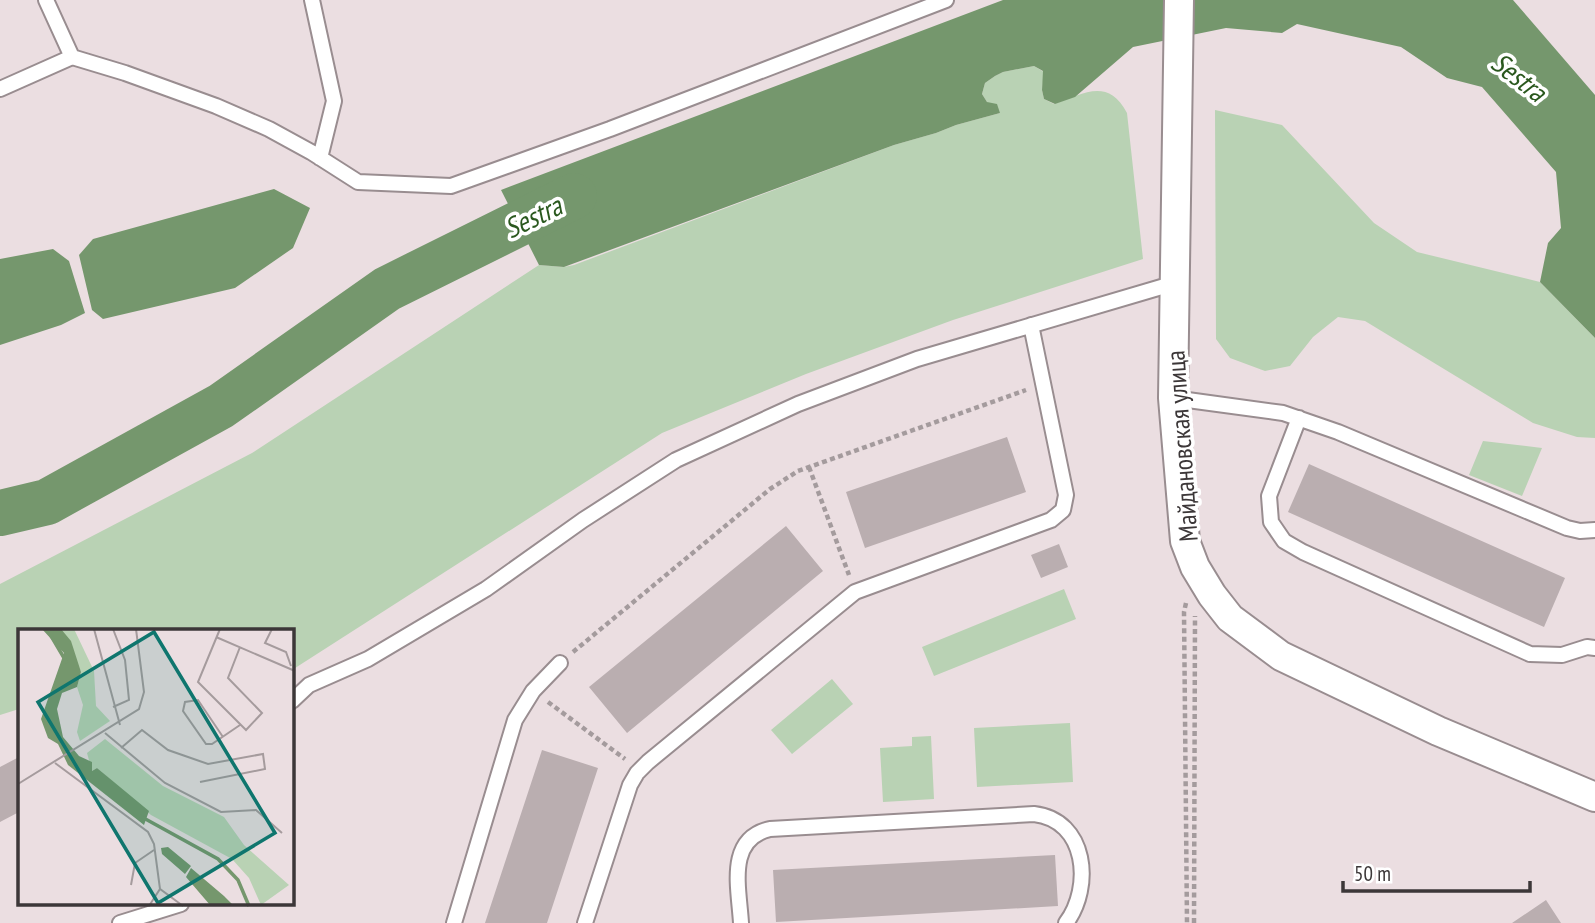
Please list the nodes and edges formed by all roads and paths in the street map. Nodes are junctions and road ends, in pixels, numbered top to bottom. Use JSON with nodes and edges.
{"nodes":[{"id":1,"x":46,"y":0,"type":"edge"},
{"id":2,"x":312,"y":0,"type":"edge"},
{"id":3,"x":946,"y":0,"type":"edge"},
{"id":4,"x":1179,"y":0,"type":"edge"},
{"id":5,"x":72,"y":57,"type":"junction"},
{"id":6,"x":0,"y":89,"type":"edge"},
{"id":7,"x":320,"y":158,"type":"junction"},
{"id":8,"x":1175,"y":283,"type":"junction"},
{"id":9,"x":1031,"y":325,"type":"junction"},
{"id":10,"x":1043,"y":384,"type":"junction"},
{"id":11,"x":1173,"y":398,"type":"junction"},
{"id":12,"x":1299,"y":418,"type":"junction"},
{"id":13,"x":809,"y":467,"type":"junction"},
{"id":14,"x":1595,"y":530,"type":"edge"},
{"id":15,"x":855,"y":592,"type":"junction"},
{"id":16,"x":1186,"y":598,"type":"dead end"},
{"id":17,"x":1195,"y":608,"type":"dead end"},
{"id":18,"x":1595,"y":648,"type":"edge"},
{"id":19,"x":560,"y":663,"type":"joint"},
{"id":20,"x":533,"y":691,"type":"junction"},
{"id":21,"x":294,"y":699,"type":"edge"},
{"id":22,"x":640,"y":770,"type":"junction"},
{"id":23,"x":1595,"y":797,"type":"edge"},
{"id":24,"x":175,"y":906,"type":"edge"},
{"id":25,"x":120,"y":923,"type":"edge"},
{"id":26,"x":454,"y":923,"type":"edge"},
{"id":27,"x":585,"y":923,"type":"edge"},
{"id":28,"x":741,"y":923,"type":"edge"},
{"id":29,"x":1066,"y":923,"type":"edge"},
{"id":30,"x":1187,"y":923,"type":"edge"},
{"id":31,"x":1194,"y":923,"type":"edge"}],
"edges":[{"from":1,"to":5,"type":"lane"},
{"from":2,"to":7,"type":"lane"},
{"from":3,"to":7,"type":"lane"},
{"from":4,"to":8,"type":"street","name":"Майдановская улица"},
{"from":5,"to":6,"type":"lane"},
{"from":5,"to":7,"type":"lane"},
{"from":8,"to":9,"type":"lane"},
{"from":8,"to":11,"type":"street","name":"Майдановская улица"},
{"from":9,"to":10,"type":"lane"},
{"from":9,"to":21,"type":"lane"},
{"from":10,"to":13,"type":"path"},
{"from":10,"to":15,"type":"lane"},
{"from":11,"to":12,"type":"lane"},
{"from":11,"to":23,"type":"street","name":"Майдановская улица"},
{"from":12,"to":14,"type":"lane"},
{"from":12,"to":18,"type":"lane"},
{"from":13,"to":15,"type":"path"},
{"from":13,"to":19,"type":"path"},
{"from":15,"to":22,"type":"lane"},
{"from":16,"to":30,"type":"path"},
{"from":17,"to":31,"type":"path"},
{"from":19,"to":20,"type":"lane"},
{"from":20,"to":22,"type":"path"},
{"from":20,"to":26,"type":"lane"},
{"from":22,"to":27,"type":"lane"},
{"from":24,"to":25,"type":"lane"},
{"from":28,"to":29,"type":"lane"}]}
